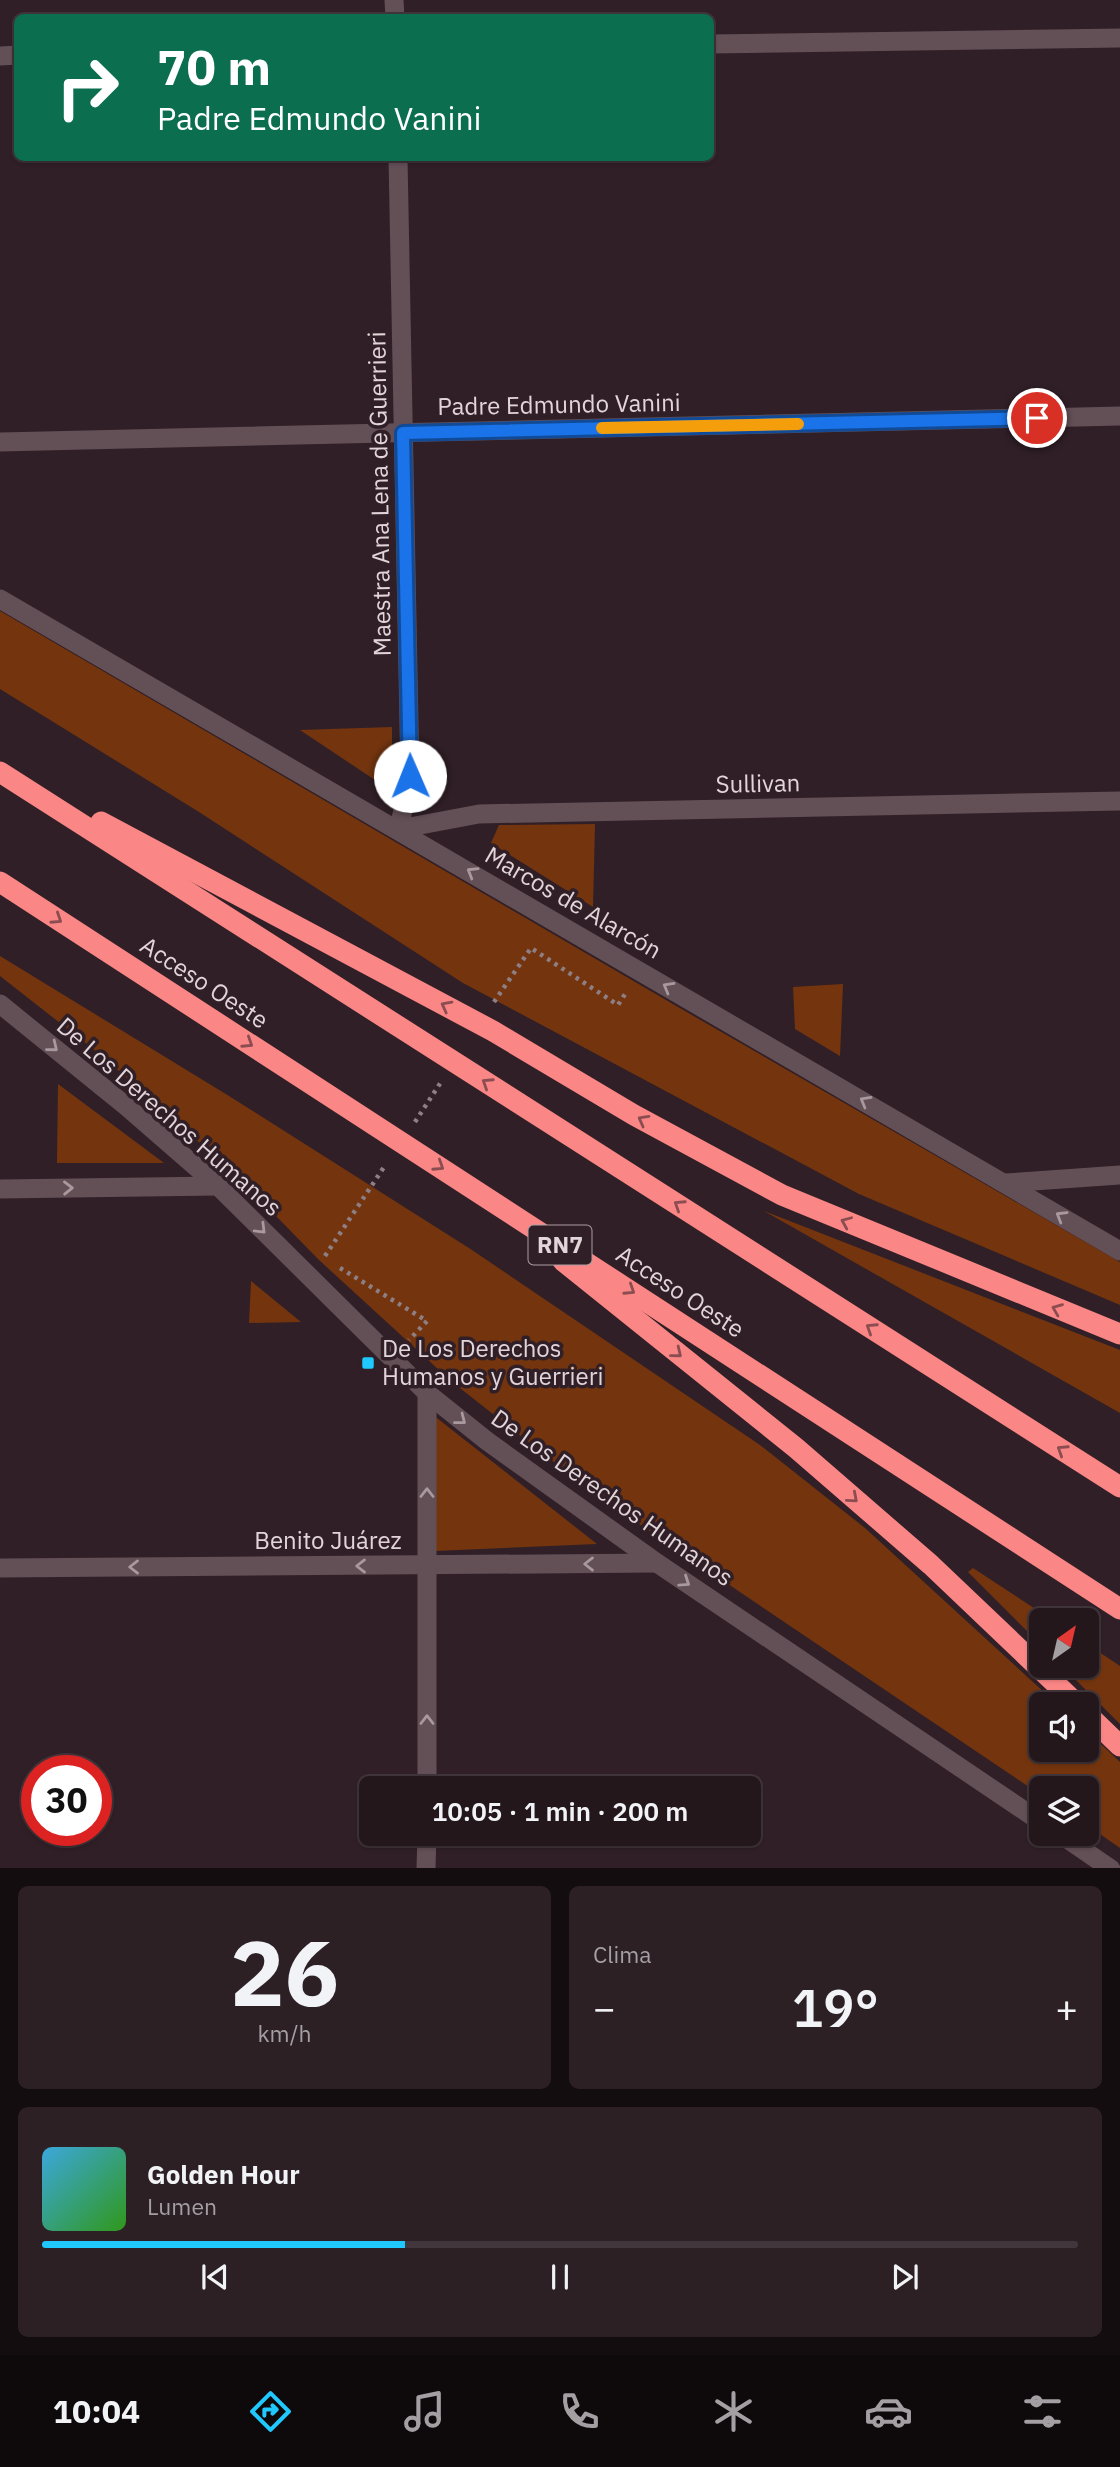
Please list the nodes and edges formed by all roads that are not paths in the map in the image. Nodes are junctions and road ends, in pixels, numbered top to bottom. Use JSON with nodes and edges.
{"nodes":[{"id":1,"x":1120,"y":38,"type":"edge"},
{"id":2,"x":714,"y":44,"type":"edge"},
{"id":3,"x":398,"y":161,"type":"edge"},
{"id":4,"x":1120,"y":416,"type":"edge"},
{"id":5,"x":403,"y":433,"type":"junction"},
{"id":6,"x":0,"y":442,"type":"edge"},
{"id":7,"x":0,"y":598,"type":"edge"},
{"id":8,"x":0,"y":770,"type":"edge"},
{"id":9,"x":1120,"y":801,"type":"edge"},
{"id":10,"x":399,"y":829,"type":"junction"},
{"id":11,"x":0,"y":882,"type":"edge"},
{"id":12,"x":0,"y":1004,"type":"edge"},
{"id":13,"x":1120,"y":1175,"type":"edge"},
{"id":14,"x":1006,"y":1183,"type":"junction"},
{"id":15,"x":218,"y":1186,"type":"junction"},
{"id":16,"x":471,"y":1187,"type":"junction"},
{"id":17,"x":0,"y":1189,"type":"edge"},
{"id":18,"x":1120,"y":1245,"type":"edge"},
{"id":19,"x":1120,"y":1334,"type":"edge"},
{"id":20,"x":427,"y":1393,"type":"junction"},
{"id":21,"x":1120,"y":1487,"type":"edge"},
{"id":22,"x":657,"y":1563,"type":"junction"},
{"id":23,"x":427,"y":1565,"type":"junction"},
{"id":24,"x":0,"y":1568,"type":"edge"},
{"id":25,"x":1120,"y":1609,"type":"edge"},
{"id":26,"x":1064,"y":1692,"type":"edge"},
{"id":27,"x":1099,"y":1726,"type":"edge"},
{"id":28,"x":1120,"y":1746,"type":"edge"},
{"id":29,"x":427,"y":1776,"type":"edge"},
{"id":30,"x":1029,"y":1814,"type":"edge"},
{"id":31,"x":426,"y":1846,"type":"edge"},
{"id":32,"x":1077,"y":1846,"type":"edge"},
{"id":33,"x":1107,"y":1867,"type":"edge"},
{"id":34,"x":426,"y":1868,"type":"edge"}],
"edges":[{"from":1,"to":2,"type":"street"},
{"from":3,"to":5,"type":"street","name":"Maestra Ana Lena de Guerrieri"},
{"from":4,"to":5,"type":"street","name":"Padre Edmundo Vanini"},
{"from":5,"to":6,"type":"street","name":"Padre Edmundo Vanini"},
{"from":5,"to":10,"type":"street","name":"Maestra Ana Lena de Guerrieri"},
{"from":7,"to":10,"type":"street","name":"Marcos de Alarcón"},
{"from":19,"to":8,"type":"highway","one_way":true},
{"from":21,"to":8,"type":"highway","one_way":true},
{"from":9,"to":10,"type":"street","name":"Sullivan"},
{"from":14,"to":10,"type":"street","name":"Marcos de Alarcón","one_way":true},
{"from":11,"to":16,"type":"highway","name":"Acceso Oeste","number":"RN7","one_way":true},
{"from":12,"to":15,"type":"street","name":"De Los Derechos Humanos","one_way":true},
{"from":13,"to":14,"type":"street"},
{"from":18,"to":14,"type":"street","name":"Marcos de Alarcón","one_way":true},
{"from":17,"to":15,"type":"street","one_way":true},
{"from":15,"to":20,"type":"street","name":"De Los Derechos Humanos","one_way":true},
{"from":16,"to":25,"type":"highway","name":"Acceso Oeste","number":"RN7","one_way":true},
{"from":16,"to":26,"type":"highway","one_way":true},
{"from":20,"to":22,"type":"street","name":"De Los Derechos Humanos","one_way":true},
{"from":23,"to":20,"type":"street","one_way":true},
{"from":22,"to":23,"type":"street","name":"Benito Juárez","one_way":true},
{"from":22,"to":30,"type":"street","name":"De Los Derechos Humanos","one_way":true},
{"from":23,"to":24,"type":"street","name":"Benito Juárez","one_way":true},
{"from":29,"to":23,"type":"street","one_way":true},
{"from":27,"to":28,"type":"highway"},
{"from":31,"to":34,"type":"street"},
{"from":32,"to":33,"type":"street"}]}
